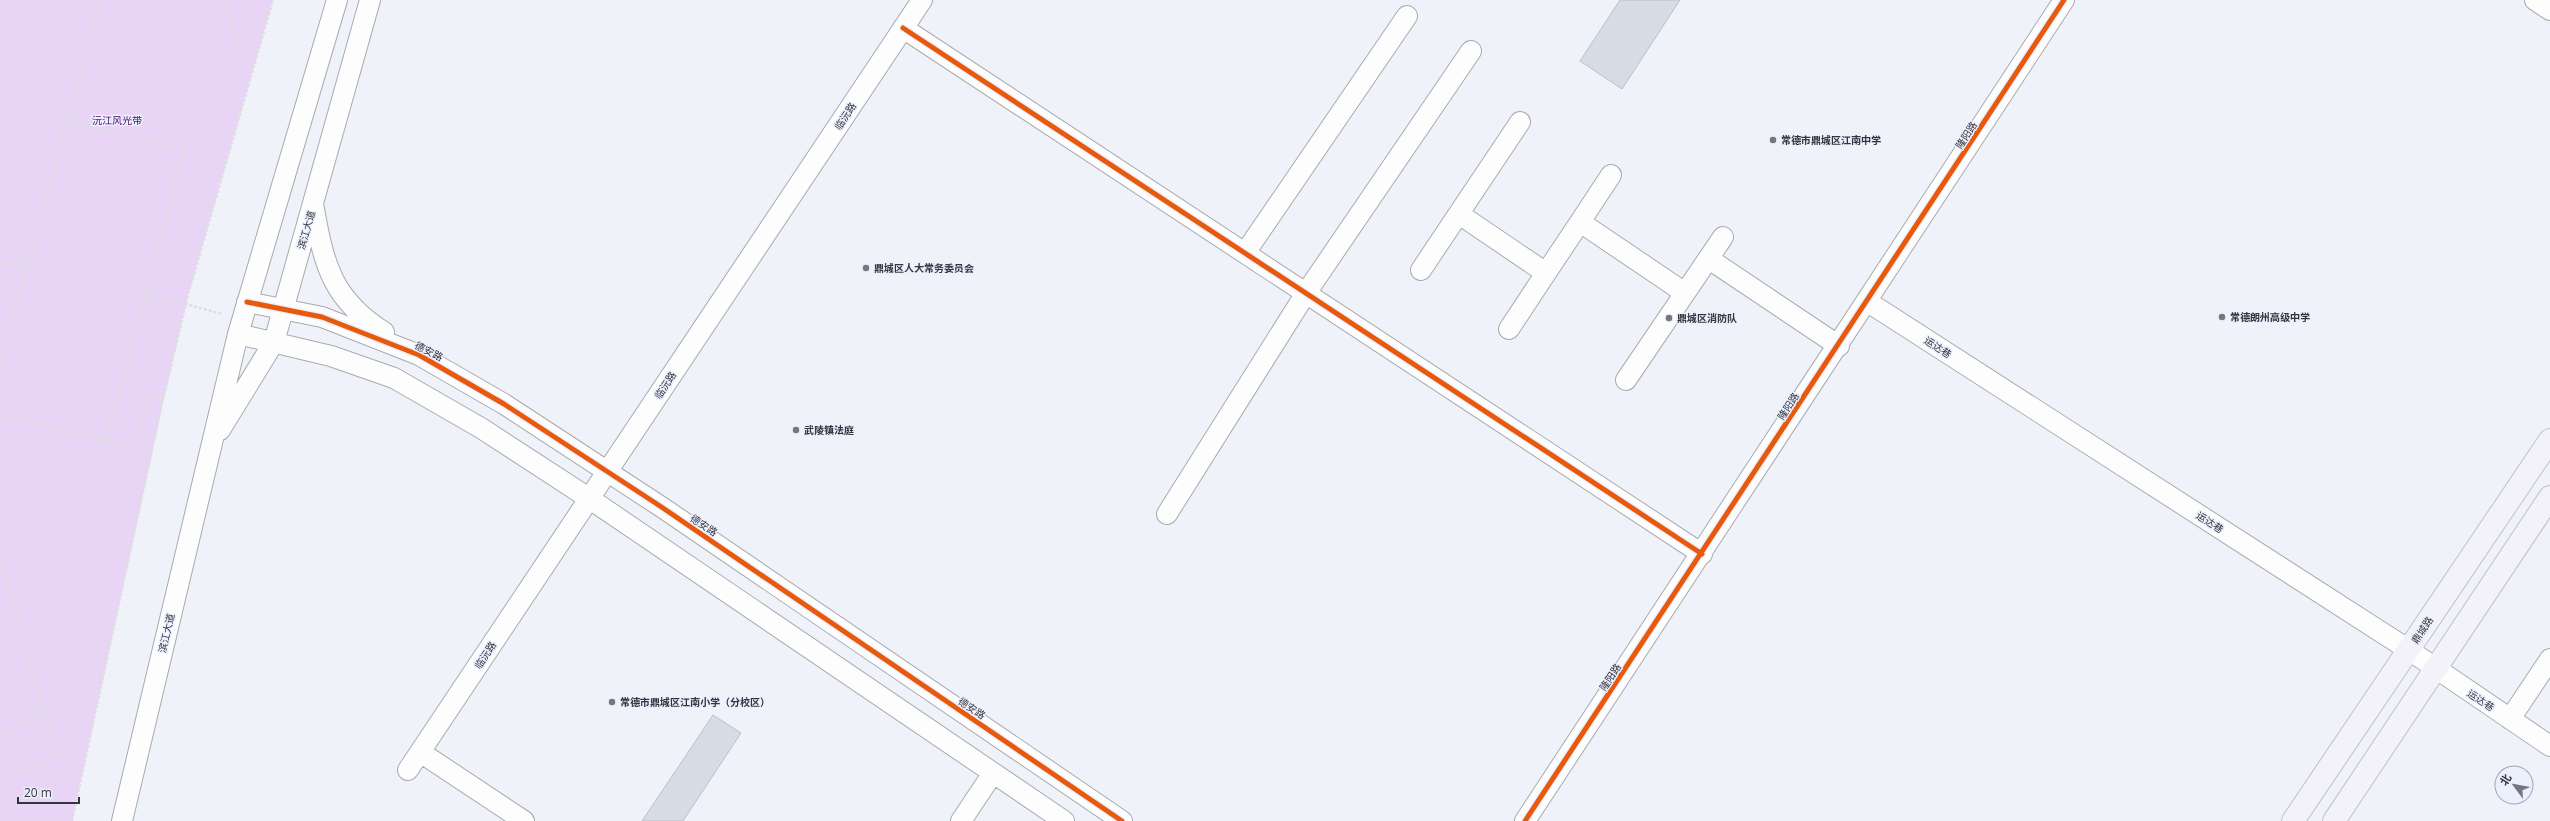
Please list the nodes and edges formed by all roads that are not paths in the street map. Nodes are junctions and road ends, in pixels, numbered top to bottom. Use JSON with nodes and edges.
{"nodes":[{"id":1,"x":336,"y":0,"type":"edge"},
{"id":2,"x":370,"y":0,"type":"edge"},
{"id":3,"x":922,"y":0,"type":"edge"},
{"id":4,"x":2064,"y":0,"type":"edge"},
{"id":5,"x":2535,"y":0,"type":"edge"},
{"id":6,"x":2550,"y":10,"type":"edge"},
{"id":7,"x":1407,"y":16,"type":"dead end"},
{"id":8,"x":903,"y":28,"type":"junction"},
{"id":9,"x":1471,"y":51,"type":"dead end"},
{"id":10,"x":1520,"y":122,"type":"dead end"},
{"id":11,"x":1611,"y":175,"type":"dead end"},
{"id":12,"x":313,"y":204,"type":"junction"},
{"id":13,"x":1459,"y":214,"type":"junction"},
{"id":14,"x":1580,"y":222,"type":"junction"},
{"id":15,"x":1723,"y":237,"type":"dead end"},
{"id":16,"x":1245,"y":253,"type":"junction"},
{"id":17,"x":1709,"y":259,"type":"junction"},
{"id":18,"x":1422,"y":270,"type":"dead end"},
{"id":19,"x":1546,"y":272,"type":"junction"},
{"id":20,"x":1306,"y":293,"type":"junction"},
{"id":21,"x":1685,"y":293,"type":"junction"},
{"id":22,"x":1868,"y":302,"type":"junction"},
{"id":23,"x":284,"y":308,"type":"junction"},
{"id":24,"x":242,"y":318,"type":"junction"},
{"id":25,"x":1509,"y":329,"type":"dead end"},
{"id":26,"x":274,"y":342,"type":"junction"},
{"id":27,"x":1839,"y":346,"type":"junction"},
{"id":28,"x":419,"y":355,"type":"junction"},
{"id":29,"x":1626,"y":380,"type":"dead end"},
{"id":30,"x":2550,"y":440,"type":"edge"},
{"id":31,"x":211,"y":445,"type":"junction"},
{"id":32,"x":608,"y":471,"type":"junction"},
{"id":33,"x":2550,"y":497,"type":"edge"},
{"id":34,"x":590,"y":499,"type":"junction"},
{"id":35,"x":1167,"y":514,"type":"dead end"},
{"id":36,"x":1702,"y":554,"type":"junction"},
{"id":37,"x":2409,"y":650,"type":"junction"},
{"id":38,"x":2550,"y":659,"type":"edge"},
{"id":39,"x":2435,"y":669,"type":"junction"},
{"id":40,"x":2510,"y":719,"type":"junction"},
{"id":41,"x":2550,"y":746,"type":"edge"},
{"id":42,"x":420,"y":752,"type":"junction"},
{"id":43,"x":408,"y":770,"type":"dead end"},
{"id":44,"x":993,"y":773,"type":"junction"},
{"id":45,"x":1037,"y":814,"type":"edge"},
{"id":46,"x":122,"y":821,"type":"edge"},
{"id":47,"x":524,"y":821,"type":"edge"},
{"id":48,"x":961,"y":821,"type":"edge"},
{"id":49,"x":1064,"y":821,"type":"edge"},
{"id":50,"x":1122,"y":821,"type":"edge"},
{"id":51,"x":1525,"y":821,"type":"edge"},
{"id":52,"x":2293,"y":821,"type":"edge"},
{"id":53,"x":2334,"y":821,"type":"edge"}],
"edges":[{"from":1,"to":24,"type":"street","name":"滨江大道"},
{"from":2,"to":12,"type":"street","name":"滨江大道"},
{"from":3,"to":8,"type":"street","name":"临沅路"},
{"from":4,"to":22,"type":"street","name":"隆阳路"},
{"from":5,"to":6,"type":"street"},
{"from":7,"to":16,"type":"street"},
{"from":8,"to":16,"type":"street"},
{"from":8,"to":32,"type":"street","name":"临沅路"},
{"from":9,"to":20,"type":"street"},
{"from":10,"to":13,"type":"street"},
{"from":11,"to":14,"type":"street"},
{"from":12,"to":23,"type":"street","name":"滨江大道"},
{"from":12,"to":28,"type":"street"},
{"from":13,"to":18,"type":"street"},
{"from":13,"to":19,"type":"street"},
{"from":14,"to":19,"type":"street"},
{"from":14,"to":21,"type":"street"},
{"from":15,"to":17,"type":"street"},
{"from":16,"to":20,"type":"street"},
{"from":17,"to":21,"type":"street"},
{"from":17,"to":27,"type":"street"},
{"from":19,"to":25,"type":"street"},
{"from":20,"to":35,"type":"street"},
{"from":20,"to":36,"type":"street"},
{"from":21,"to":29,"type":"street"},
{"from":22,"to":27,"type":"street","name":"隆阳路"},
{"from":22,"to":37,"type":"street","name":"运达巷"},
{"from":23,"to":24,"type":"street","name":"德安路"},
{"from":23,"to":26,"type":"street","name":"滨江大道"},
{"from":23,"to":28,"type":"street","name":"德安路"},
{"from":24,"to":26,"type":"street"},
{"from":24,"to":31,"type":"street","name":"滨江大道"},
{"from":26,"to":31,"type":"street","name":"滨江大道"},
{"from":26,"to":34,"type":"street"},
{"from":27,"to":36,"type":"street","name":"隆阳路"},
{"from":28,"to":32,"type":"street","name":"德安路"},
{"from":30,"to":37,"type":"main road","name":"鼎城路"},
{"from":31,"to":46,"type":"street","name":"滨江大道"},
{"from":32,"to":34,"type":"street","name":"临沅路"},
{"from":32,"to":50,"type":"street","name":"德安路"},
{"from":33,"to":39,"type":"main road"},
{"from":34,"to":42,"type":"street","name":"临沅路"},
{"from":34,"to":44,"type":"street"},
{"from":36,"to":51,"type":"street","name":"隆阳路"},
{"from":37,"to":39,"type":"street","name":"运达巷"},
{"from":37,"to":52,"type":"main road","name":"鼎城路"},
{"from":38,"to":40,"type":"street"},
{"from":39,"to":40,"type":"street","name":"运达巷"},
{"from":39,"to":53,"type":"main road"},
{"from":40,"to":41,"type":"street","name":"运达巷"},
{"from":42,"to":43,"type":"street","name":"临沅路"},
{"from":42,"to":47,"type":"street"},
{"from":44,"to":45,"type":"street"},
{"from":44,"to":48,"type":"street"},
{"from":45,"to":49,"type":"street"}]}
